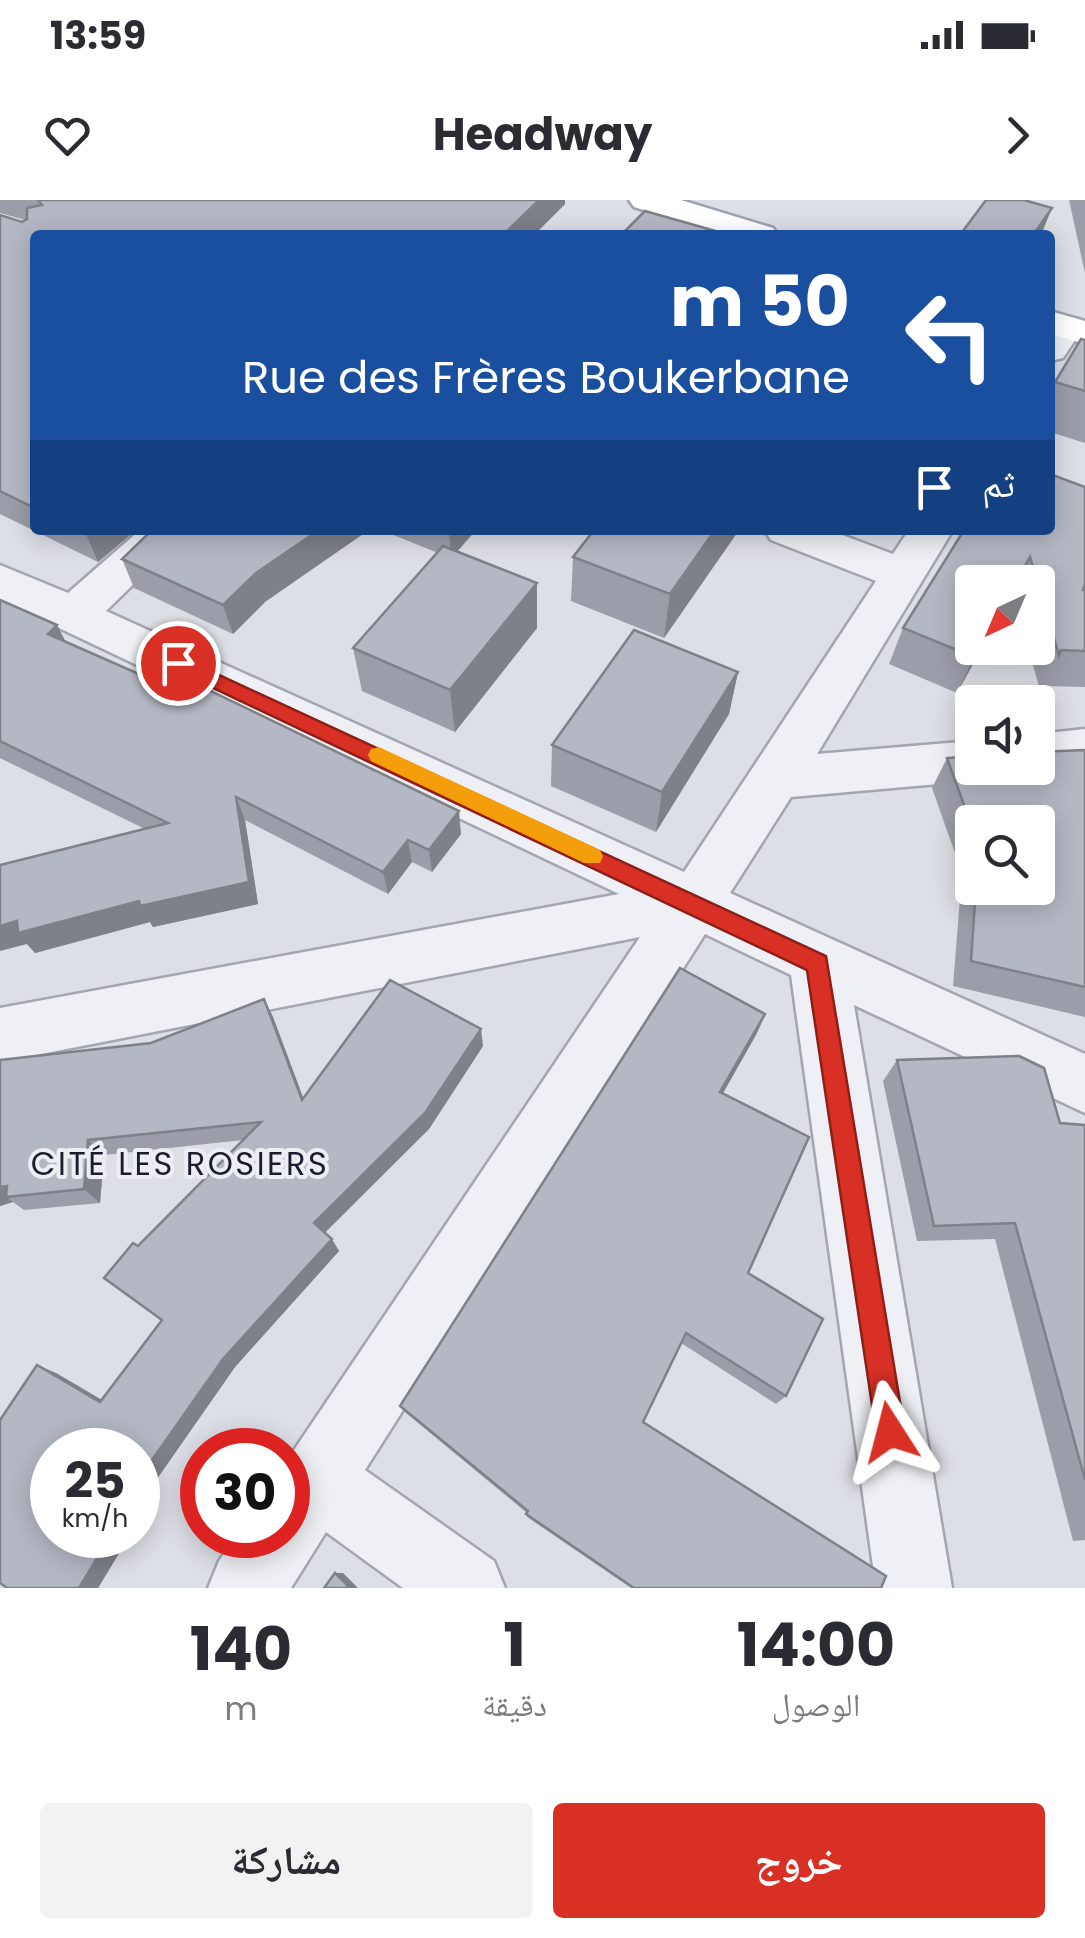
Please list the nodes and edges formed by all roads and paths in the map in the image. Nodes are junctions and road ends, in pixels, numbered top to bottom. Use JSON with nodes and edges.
{"nodes":[{"id":1,"x":646,"y":200,"type":"edge"},
{"id":2,"x":745,"y":230,"type":"edge"},
{"id":3,"x":161,"y":535,"type":"edge"},
{"id":4,"x":816,"y":535,"type":"edge"},
{"id":5,"x":916,"y":552,"type":"edge"},
{"id":6,"x":0,"y":581,"type":"edge"},
{"id":7,"x":72,"y":616,"type":"junction"},
{"id":8,"x":1085,"y":749,"type":"edge"},
{"id":9,"x":1055,"y":752,"type":"edge"},
{"id":10,"x":955,"y":762,"type":"edge"},
{"id":11,"x":776,"y":778,"type":"junction"},
{"id":12,"x":691,"y":904,"type":"junction"},
{"id":13,"x":818,"y":964,"type":"junction"},
{"id":14,"x":0,"y":1035,"type":"edge"},
{"id":15,"x":1085,"y":1084,"type":"edge"},
{"id":16,"x":310,"y":1490,"type":"edge"},
{"id":17,"x":310,"y":1520,"type":"edge"},
{"id":18,"x":266,"y":1558,"type":"edge"},
{"id":19,"x":246,"y":1588,"type":"edge"},
{"id":20,"x":467,"y":1588,"type":"edge"},
{"id":21,"x":914,"y":1588,"type":"edge"}],
"edges":[{"from":1,"to":2,"type":"main road"},
{"from":3,"to":7,"type":"street"},
{"from":4,"to":5,"type":"street"},
{"from":5,"to":11,"type":"street"},
{"from":6,"to":7,"type":"street"},
{"from":7,"to":12,"type":"street"},
{"from":8,"to":9,"type":"street"},
{"from":10,"to":11,"type":"street"},
{"from":11,"to":12,"type":"street"},
{"from":12,"to":13,"type":"street"},
{"from":12,"to":14,"type":"street"},
{"from":12,"to":16,"type":"street"},
{"from":13,"to":15,"type":"street"},
{"from":13,"to":21,"type":"street"},
{"from":17,"to":20,"type":"street"},
{"from":18,"to":19,"type":"street"}]}
